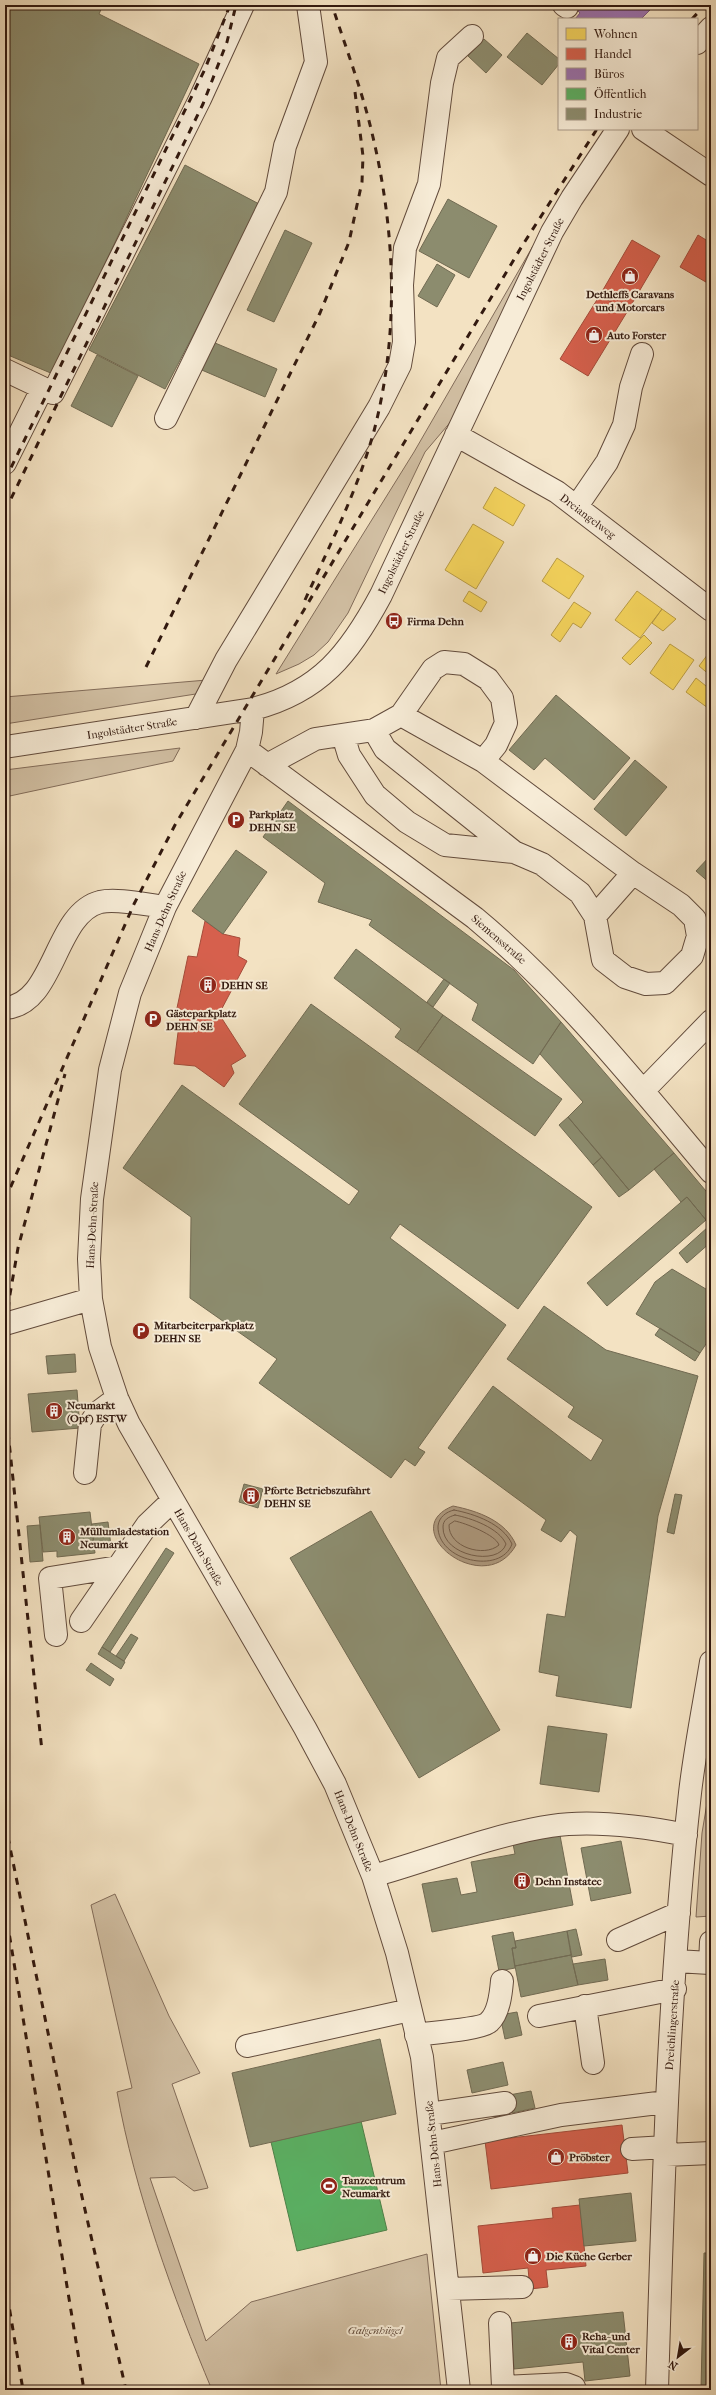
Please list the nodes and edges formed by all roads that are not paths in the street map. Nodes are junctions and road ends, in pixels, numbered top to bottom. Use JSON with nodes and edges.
{"nodes":[{"id":1,"x":244,"y":5,"type":"edge"},
{"id":2,"x":308,"y":5,"type":"edge"},
{"id":3,"x":711,"y":28,"type":"edge"},
{"id":4,"x":472,"y":36,"type":"dead end"},
{"id":5,"x":698,"y":41,"type":"edge"},
{"id":6,"x":617,"y":130,"type":"edge"},
{"id":7,"x":644,"y":130,"type":"edge"},
{"id":8,"x":711,"y":175,"type":"edge"},
{"id":9,"x":642,"y":354,"type":"dead end"},
{"id":10,"x":5,"y":370,"type":"edge"},
{"id":11,"x":42,"y":389,"type":"junction"},
{"id":12,"x":166,"y":418,"type":"dead end"},
{"id":13,"x":456,"y":435,"type":"junction"},
{"id":14,"x":5,"y":463,"type":"edge"},
{"id":15,"x":576,"y":506,"type":"junction"},
{"id":16,"x":711,"y":610,"type":"edge"},
{"id":17,"x":253,"y":709,"type":"junction"},
{"id":18,"x":401,"y":715,"type":"junction"},
{"id":19,"x":196,"y":718,"type":"junction"},
{"id":20,"x":374,"y":730,"type":"junction"},
{"id":21,"x":343,"y":735,"type":"junction"},
{"id":22,"x":5,"y":747,"type":"edge"},
{"id":23,"x":247,"y":750,"type":"junction"},
{"id":24,"x":483,"y":761,"type":"junction"},
{"id":25,"x":268,"y":765,"type":"junction"},
{"id":26,"x":514,"y":852,"type":"junction"},
{"id":27,"x":633,"y":873,"type":"junction"},
{"id":28,"x":165,"y":907,"type":"junction"},
{"id":29,"x":595,"y":916,"type":"junction"},
{"id":30,"x":5,"y":1008,"type":"edge"},
{"id":31,"x":711,"y":1021,"type":"edge"},
{"id":32,"x":642,"y":1091,"type":"junction"},
{"id":33,"x":711,"y":1172,"type":"edge"},
{"id":34,"x":91,"y":1299,"type":"junction"},
{"id":35,"x":5,"y":1324,"type":"edge"},
{"id":36,"x":117,"y":1398,"type":"junction"},
{"id":37,"x":85,"y":1473,"type":"dead end"},
{"id":38,"x":172,"y":1501,"type":"junction"},
{"id":39,"x":118,"y":1567,"type":"junction"},
{"id":40,"x":81,"y":1621,"type":"dead end"},
{"id":41,"x":56,"y":1636,"type":"dead end"},
{"id":42,"x":711,"y":1662,"type":"edge"},
{"id":43,"x":686,"y":1835,"type":"junction"},
{"id":44,"x":373,"y":1876,"type":"junction"},
{"id":45,"x":680,"y":1913,"type":"junction"},
{"id":46,"x":618,"y":1940,"type":"dead end"},
{"id":47,"x":711,"y":1942,"type":"edge"},
{"id":48,"x":676,"y":1961,"type":"junction"},
{"id":49,"x":502,"y":1981,"type":"dead end"},
{"id":50,"x":675,"y":1989,"type":"junction"},
{"id":51,"x":585,"y":2006,"type":"junction"},
{"id":52,"x":410,"y":2010,"type":"junction"},
{"id":53,"x":539,"y":2016,"type":"dead end"},
{"id":54,"x":416,"y":2035,"type":"junction"},
{"id":55,"x":247,"y":2046,"type":"dead end"},
{"id":56,"x":593,"y":2063,"type":"dead end"},
{"id":57,"x":666,"y":2102,"type":"junction"},
{"id":58,"x":505,"y":2103,"type":"dead end"},
{"id":59,"x":429,"y":2114,"type":"junction"},
{"id":60,"x":432,"y":2143,"type":"junction"},
{"id":61,"x":632,"y":2149,"type":"dead end"},
{"id":62,"x":666,"y":2151,"type":"junction"},
{"id":63,"x":711,"y":2154,"type":"edge"},
{"id":64,"x":522,"y":2287,"type":"dead end"},
{"id":65,"x":448,"y":2289,"type":"junction"},
{"id":66,"x":500,"y":2323,"type":"dead end"},
{"id":67,"x":459,"y":2390,"type":"edge"},
{"id":68,"x":575,"y":2390,"type":"edge"},
{"id":69,"x":657,"y":2390,"type":"edge"}],
"edges":[{"from":1,"to":11,"type":"street"},
{"from":2,"to":12,"type":"street"},
{"from":3,"to":5,"type":"street"},
{"from":4,"to":19,"type":"street"},
{"from":6,"to":13,"type":"street","name":"Ingolstädter Straße"},
{"from":7,"to":8,"type":"street"},
{"from":9,"to":15,"type":"street"},
{"from":10,"to":11,"type":"street"},
{"from":11,"to":14,"type":"street"},
{"from":13,"to":15,"type":"street","name":"Dreiangelweg"},
{"from":13,"to":17,"type":"street","name":"Ingolstädter Straße"},
{"from":15,"to":16,"type":"street","name":"Dreiangelweg"},
{"from":17,"to":19,"type":"street","name":"Ingolstädter Straße"},
{"from":17,"to":23,"type":"street","name":"Hans-Dehn-Straße"},
{"from":18,"to":20,"type":"street"},
{"from":18,"to":24,"type":"street"},
{"from":18,"to":24,"type":"street"},
{"from":19,"to":22,"type":"street","name":"Ingolstädter Straße"},
{"from":20,"to":21,"type":"street"},
{"from":20,"to":26,"type":"street"},
{"from":21,"to":25,"type":"street"},
{"from":21,"to":26,"type":"street"},
{"from":23,"to":25,"type":"street","name":"Siemensstraße"},
{"from":23,"to":28,"type":"street","name":"Hans-Dehn-Straße"},
{"from":24,"to":27,"type":"street"},
{"from":25,"to":32,"type":"street","name":"Siemensstraße"},
{"from":26,"to":29,"type":"street"},
{"from":27,"to":29,"type":"street"},
{"from":27,"to":29,"type":"street"},
{"from":28,"to":30,"type":"street"},
{"from":28,"to":34,"type":"street","name":"Hans-Dehn-Straße"},
{"from":31,"to":32,"type":"street"},
{"from":32,"to":33,"type":"street","name":"Siemensstraße"},
{"from":34,"to":35,"type":"street"},
{"from":34,"to":36,"type":"street","name":"Hans-Dehn-Straße"},
{"from":36,"to":37,"type":"street"},
{"from":36,"to":38,"type":"street","name":"Hans-Dehn-Straße"},
{"from":38,"to":39,"type":"street"},
{"from":38,"to":44,"type":"street","name":"Hans-Dehn-Straße"},
{"from":39,"to":40,"type":"street"},
{"from":39,"to":41,"type":"street"},
{"from":42,"to":43,"type":"street","name":"Dreichlingerstraße"},
{"from":43,"to":44,"type":"street"},
{"from":43,"to":45,"type":"street","name":"Dreichlingerstraße"},
{"from":44,"to":52,"type":"street","name":"Hans-Dehn-Straße"},
{"from":45,"to":46,"type":"street"},
{"from":45,"to":48,"type":"street","name":"Dreichlingerstraße"},
{"from":47,"to":48,"type":"street"},
{"from":48,"to":50,"type":"street","name":"Dreichlingerstraße"},
{"from":49,"to":54,"type":"street"},
{"from":50,"to":51,"type":"street"},
{"from":50,"to":57,"type":"street","name":"Dreichlingerstraße"},
{"from":51,"to":53,"type":"street"},
{"from":51,"to":56,"type":"street"},
{"from":52,"to":54,"type":"street","name":"Hans-Dehn-Straße"},
{"from":52,"to":55,"type":"street"},
{"from":54,"to":59,"type":"street","name":"Hans-Dehn-Straße"},
{"from":57,"to":60,"type":"street"},
{"from":57,"to":62,"type":"street","name":"Dreichlingerstraße"},
{"from":58,"to":59,"type":"street"},
{"from":59,"to":60,"type":"street","name":"Hans-Dehn-Straße"},
{"from":60,"to":65,"type":"street","name":"Hans-Dehn-Straße"},
{"from":61,"to":62,"type":"street"},
{"from":62,"to":63,"type":"street"},
{"from":62,"to":69,"type":"street","name":"Dreichlingerstraße"},
{"from":64,"to":65,"type":"street"},
{"from":65,"to":67,"type":"street","name":"Hans-Dehn-Straße"},
{"from":66,"to":68,"type":"street"}]}
